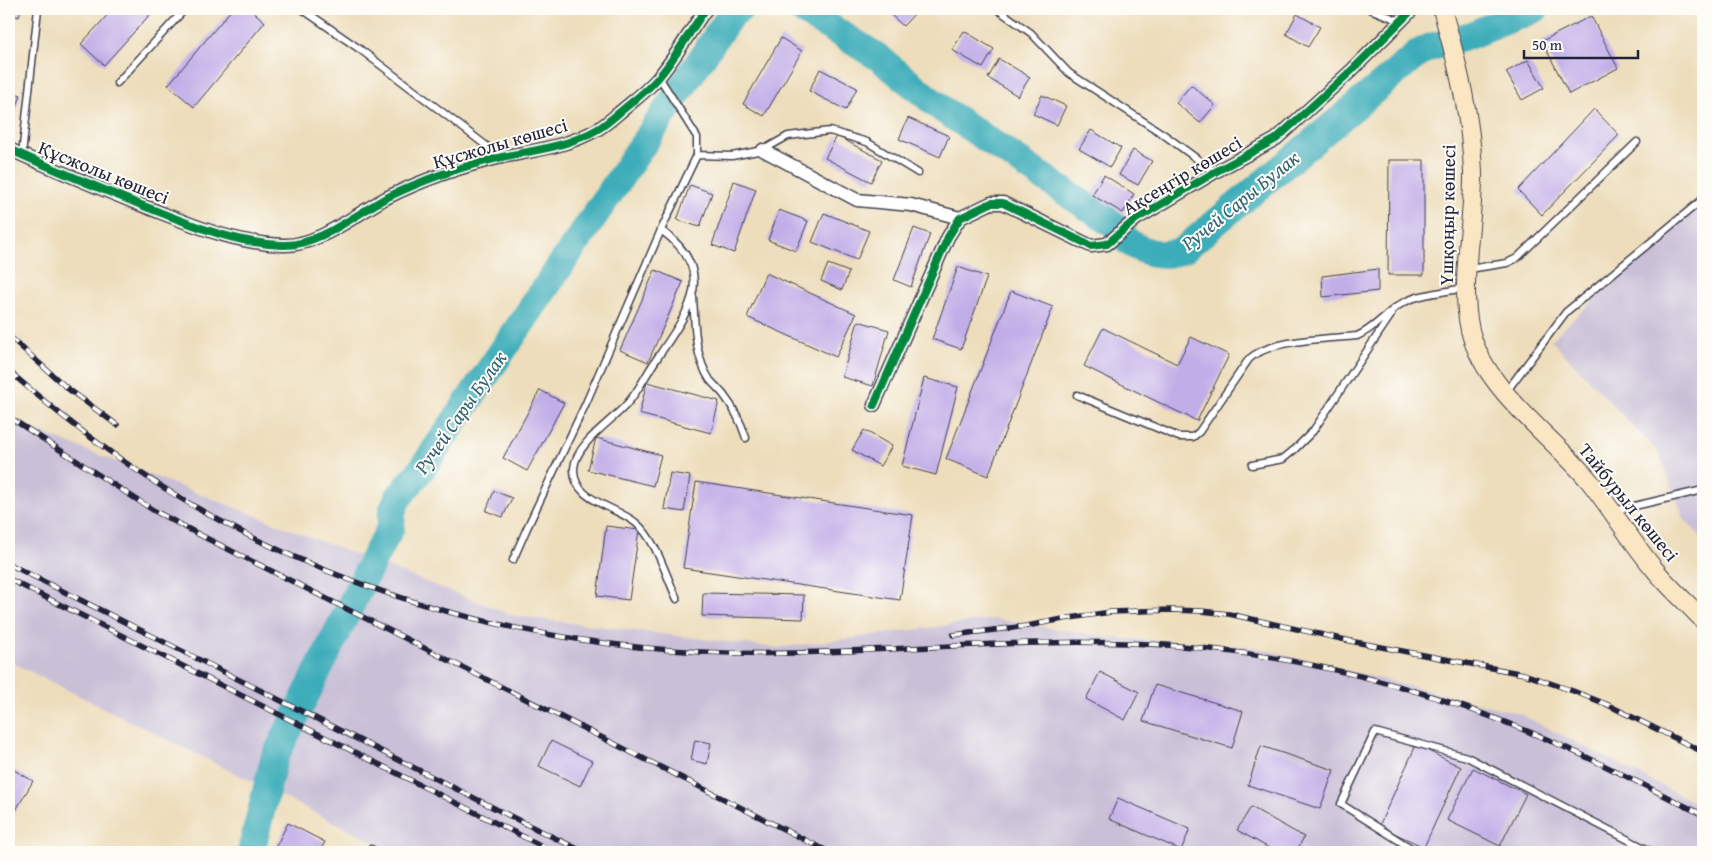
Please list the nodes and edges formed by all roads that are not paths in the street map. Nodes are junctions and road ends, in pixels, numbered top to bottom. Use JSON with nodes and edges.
{"nodes":[{"id":1,"x":38,"y":9,"type":"edge"},
{"id":2,"x":185,"y":9,"type":"edge"},
{"id":3,"x":302,"y":9,"type":"edge"},
{"id":4,"x":706,"y":9,"type":"edge"},
{"id":5,"x":998,"y":9,"type":"edge"},
{"id":6,"x":1370,"y":9,"type":"edge"},
{"id":7,"x":1413,"y":9,"type":"edge"},
{"id":8,"x":1442,"y":9,"type":"edge"},
{"id":9,"x":1400,"y":21,"type":"junction"},
{"id":10,"x":659,"y":77,"type":"junction"},
{"id":11,"x":117,"y":83,"type":"dead end"},
{"id":12,"x":1637,"y":142,"type":"dead end"},
{"id":13,"x":9,"y":149,"type":"edge"},
{"id":14,"x":763,"y":150,"type":"junction"},
{"id":15,"x":22,"y":155,"type":"junction"},
{"id":16,"x":697,"y":155,"type":"junction"},
{"id":17,"x":502,"y":157,"type":"junction"},
{"id":18,"x":918,"y":172,"type":"dead end"},
{"id":19,"x":1215,"y":172,"type":"junction"},
{"id":20,"x":1703,"y":199,"type":"edge"},
{"id":21,"x":960,"y":218,"type":"junction"},
{"id":22,"x":661,"y":230,"type":"junction"},
{"id":23,"x":1468,"y":269,"type":"junction"},
{"id":24,"x":1466,"y":288,"type":"junction"},
{"id":25,"x":693,"y":294,"type":"junction"},
{"id":26,"x":1398,"y":306,"type":"junction"},
{"id":27,"x":1484,"y":363,"type":"joint"},
{"id":28,"x":1506,"y":393,"type":"junction"},
{"id":29,"x":1078,"y":395,"type":"dead end"},
{"id":30,"x":874,"y":406,"type":"dead end"},
{"id":31,"x":746,"y":438,"type":"dead end"},
{"id":32,"x":1252,"y":465,"type":"dead end"},
{"id":33,"x":1703,"y":490,"type":"edge"},
{"id":34,"x":1612,"y":511,"type":"junction"},
{"id":35,"x":513,"y":560,"type":"dead end"},
{"id":36,"x":677,"y":599,"type":"dead end"},
{"id":37,"x":1703,"y":620,"type":"edge"},
{"id":38,"x":368,"y":852,"type":"edge"},
{"id":39,"x":377,"y":852,"type":"edge"},
{"id":40,"x":1417,"y":852,"type":"edge"},
{"id":41,"x":1652,"y":852,"type":"edge"}],
"edges":[{"from":1,"to":15,"type":"lane"},
{"from":2,"to":11,"type":"lane"},
{"from":3,"to":17,"type":"lane"},
{"from":4,"to":10,"type":"street","name":"Құсжолы көшесі"},
{"from":5,"to":19,"type":"lane"},
{"from":6,"to":9,"type":"lane"},
{"from":7,"to":9,"type":"street","name":"Ақсеңгір көшесі"},
{"from":8,"to":23,"type":"main road","name":"Үшқоңыр көшесі"},
{"from":9,"to":19,"type":"street","name":"Ақсеңгір көшесі"},
{"from":10,"to":16,"type":"lane"},
{"from":10,"to":17,"type":"street","name":"Құсжолы көшесі"},
{"from":12,"to":23,"type":"lane"},
{"from":13,"to":15,"type":"street","name":"Құсжолы көшесі"},
{"from":14,"to":16,"type":"lane"},
{"from":14,"to":18,"type":"lane"},
{"from":14,"to":21,"type":"street"},
{"from":15,"to":17,"type":"street","name":"Құсжолы көшесі"},
{"from":16,"to":22,"type":"lane"},
{"from":19,"to":21,"type":"street","name":"Ақсеңгір көшесі"},
{"from":20,"to":28,"type":"lane"},
{"from":21,"to":30,"type":"street"},
{"from":22,"to":25,"type":"lane"},
{"from":22,"to":35,"type":"lane"},
{"from":23,"to":24,"type":"main road","name":"Үшқоңыр көшесі"},
{"from":24,"to":26,"type":"lane"},
{"from":24,"to":27,"type":"main road","name":"Үшқоңыр көшесі"},
{"from":25,"to":31,"type":"lane"},
{"from":25,"to":36,"type":"lane"},
{"from":26,"to":29,"type":"lane"},
{"from":26,"to":32,"type":"lane"},
{"from":27,"to":28,"type":"main road","name":"Тайбурыл көшесі"},
{"from":28,"to":34,"type":"main road","name":"Тайбурыл көшесі"},
{"from":33,"to":34,"type":"lane"},
{"from":34,"to":37,"type":"main road","name":"Тайбурыл көшесі"},
{"from":38,"to":39,"type":"lane"},
{"from":40,"to":41,"type":"lane"}]}
